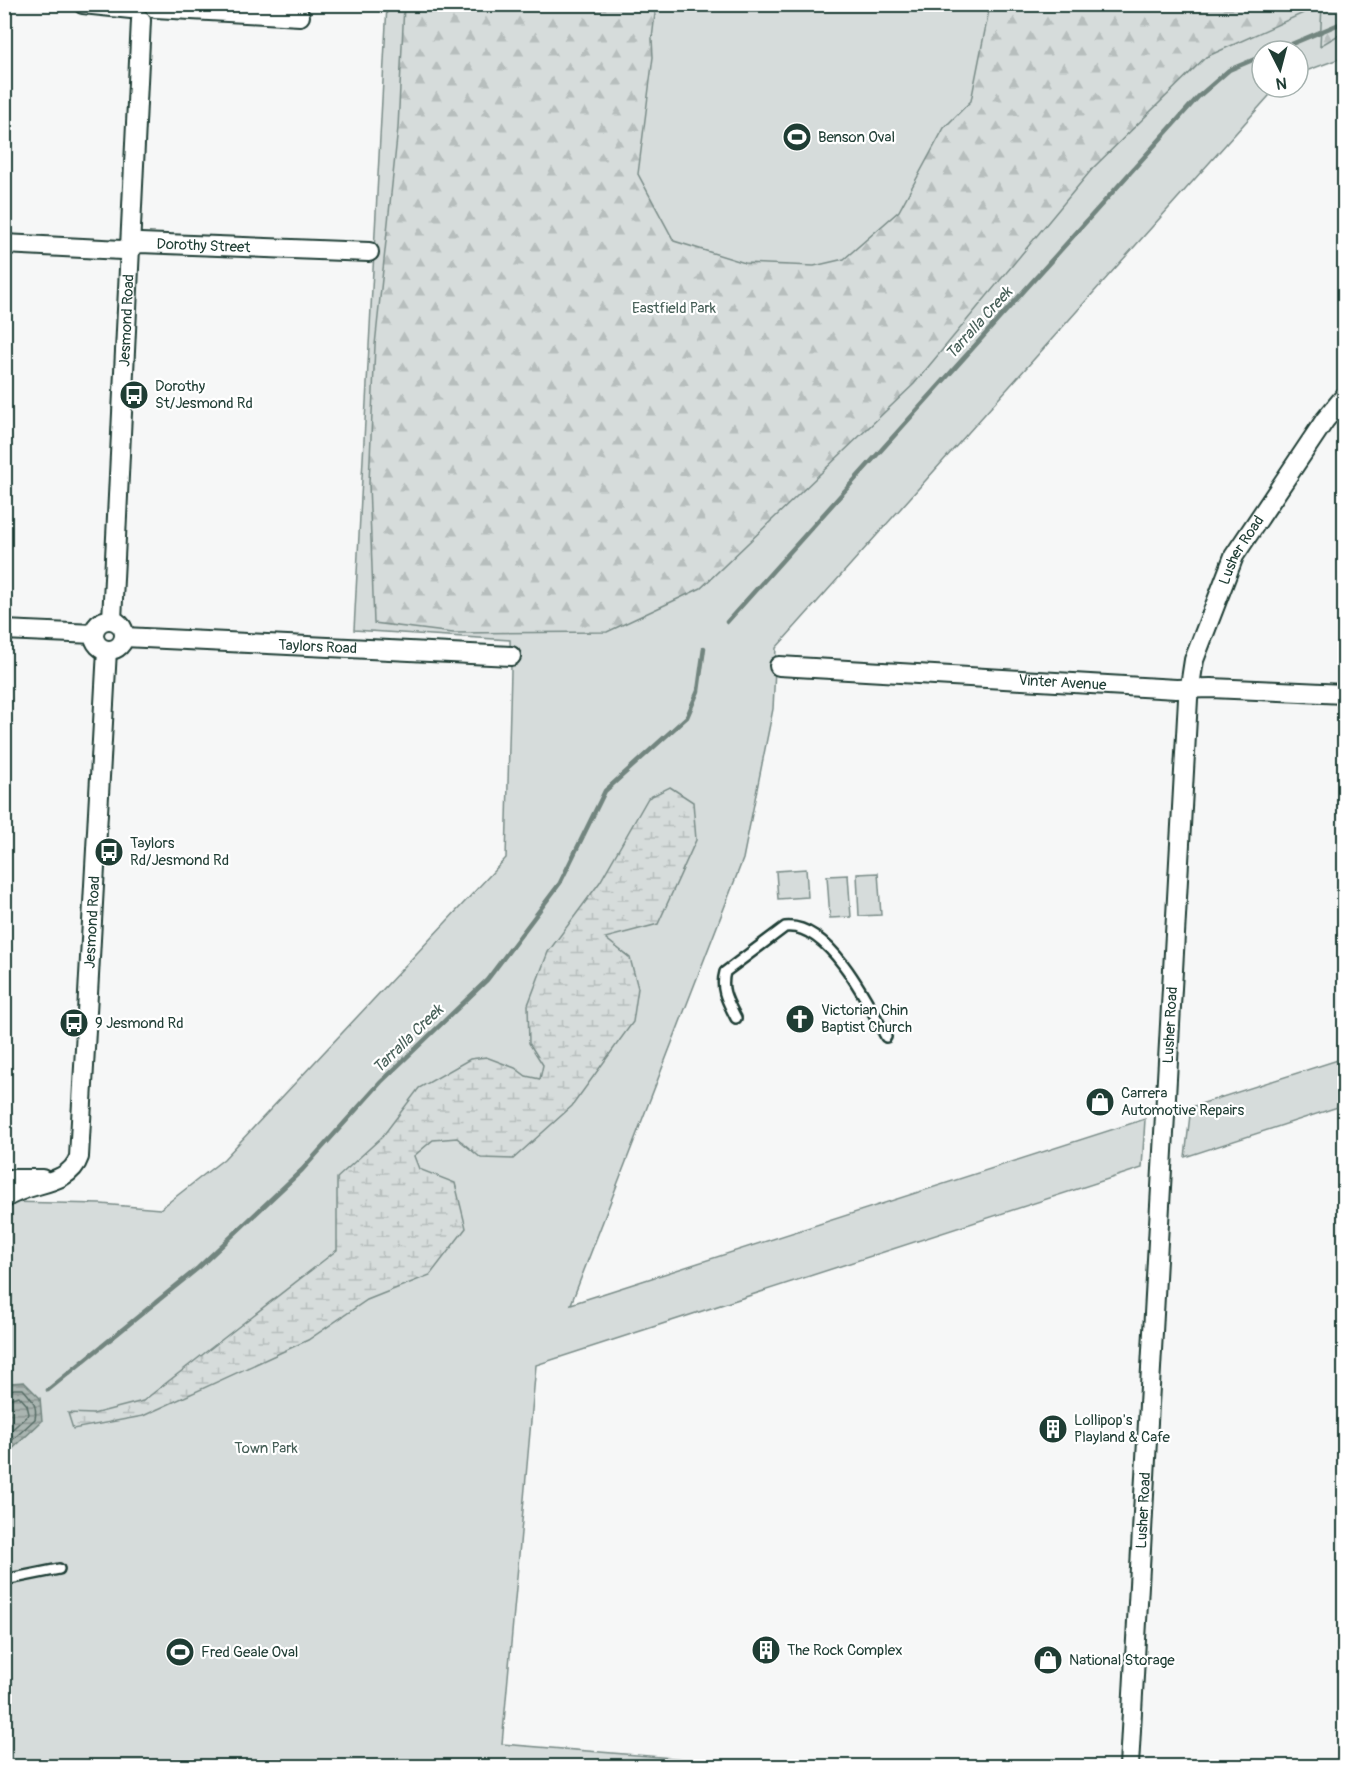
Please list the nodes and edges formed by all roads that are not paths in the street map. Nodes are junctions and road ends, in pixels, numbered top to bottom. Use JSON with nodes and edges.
{"nodes":[{"id":1,"x":83,"y":4,"type":"edge"},
{"id":2,"x":142,"y":9,"type":"edge"},
{"id":3,"x":300,"y":16,"type":"dead end"},
{"id":4,"x":4,"y":244,"type":"edge"},
{"id":5,"x":131,"y":247,"type":"junction"},
{"id":6,"x":369,"y":252,"type":"dead end"},
{"id":7,"x":1344,"y":397,"type":"edge"},
{"id":8,"x":112,"y":620,"type":"junction"},
{"id":9,"x":4,"y":630,"type":"edge"},
{"id":10,"x":94,"y":634,"type":"junction"},
{"id":11,"x":124,"y":637,"type":"junction"},
{"id":12,"x":107,"y":650,"type":"junction"},
{"id":13,"x":511,"y":656,"type":"dead end"},
{"id":14,"x":779,"y":666,"type":"dead end"},
{"id":15,"x":1190,"y":688,"type":"junction"},
{"id":16,"x":1344,"y":694,"type":"edge"},
{"id":17,"x":736,"y":1018,"type":"dead end"},
{"id":18,"x":886,"y":1037,"type":"dead end"},
{"id":19,"x":4,"y":1179,"type":"edge"},
{"id":20,"x":52,"y":1179,"type":"junction"},
{"id":21,"x":4,"y":1199,"type":"edge"},
{"id":22,"x":59,"y":1569,"type":"dead end"},
{"id":23,"x":4,"y":1580,"type":"edge"},
{"id":24,"x":1129,"y":1767,"type":"edge"}],
"edges":[{"from":1,"to":2,"type":"street"},
{"from":2,"to":3,"type":"street"},
{"from":2,"to":5,"type":"street","name":"Jesmond Road"},
{"from":4,"to":5,"type":"street","name":"Dorothy Street"},
{"from":5,"to":6,"type":"street","name":"Dorothy Street"},
{"from":5,"to":8,"type":"street","name":"Jesmond Road"},
{"from":7,"to":15,"type":"street","name":"Lusher Road"},
{"from":8,"to":10,"type":"street"},
{"from":8,"to":11,"type":"street"},
{"from":9,"to":10,"type":"street"},
{"from":10,"to":12,"type":"street"},
{"from":11,"to":12,"type":"street"},
{"from":11,"to":13,"type":"street","name":"Taylors Road"},
{"from":12,"to":20,"type":"street","name":"Jesmond Road"},
{"from":14,"to":15,"type":"street","name":"Vinter Avenue"},
{"from":15,"to":16,"type":"street","name":"Vinter Avenue"},
{"from":15,"to":24,"type":"street","name":"Lusher Road"},
{"from":17,"to":18,"type":"lane"},
{"from":19,"to":20,"type":"street"},
{"from":20,"to":21,"type":"street","name":"Jesmond Road"},
{"from":22,"to":23,"type":"lane"}]}
